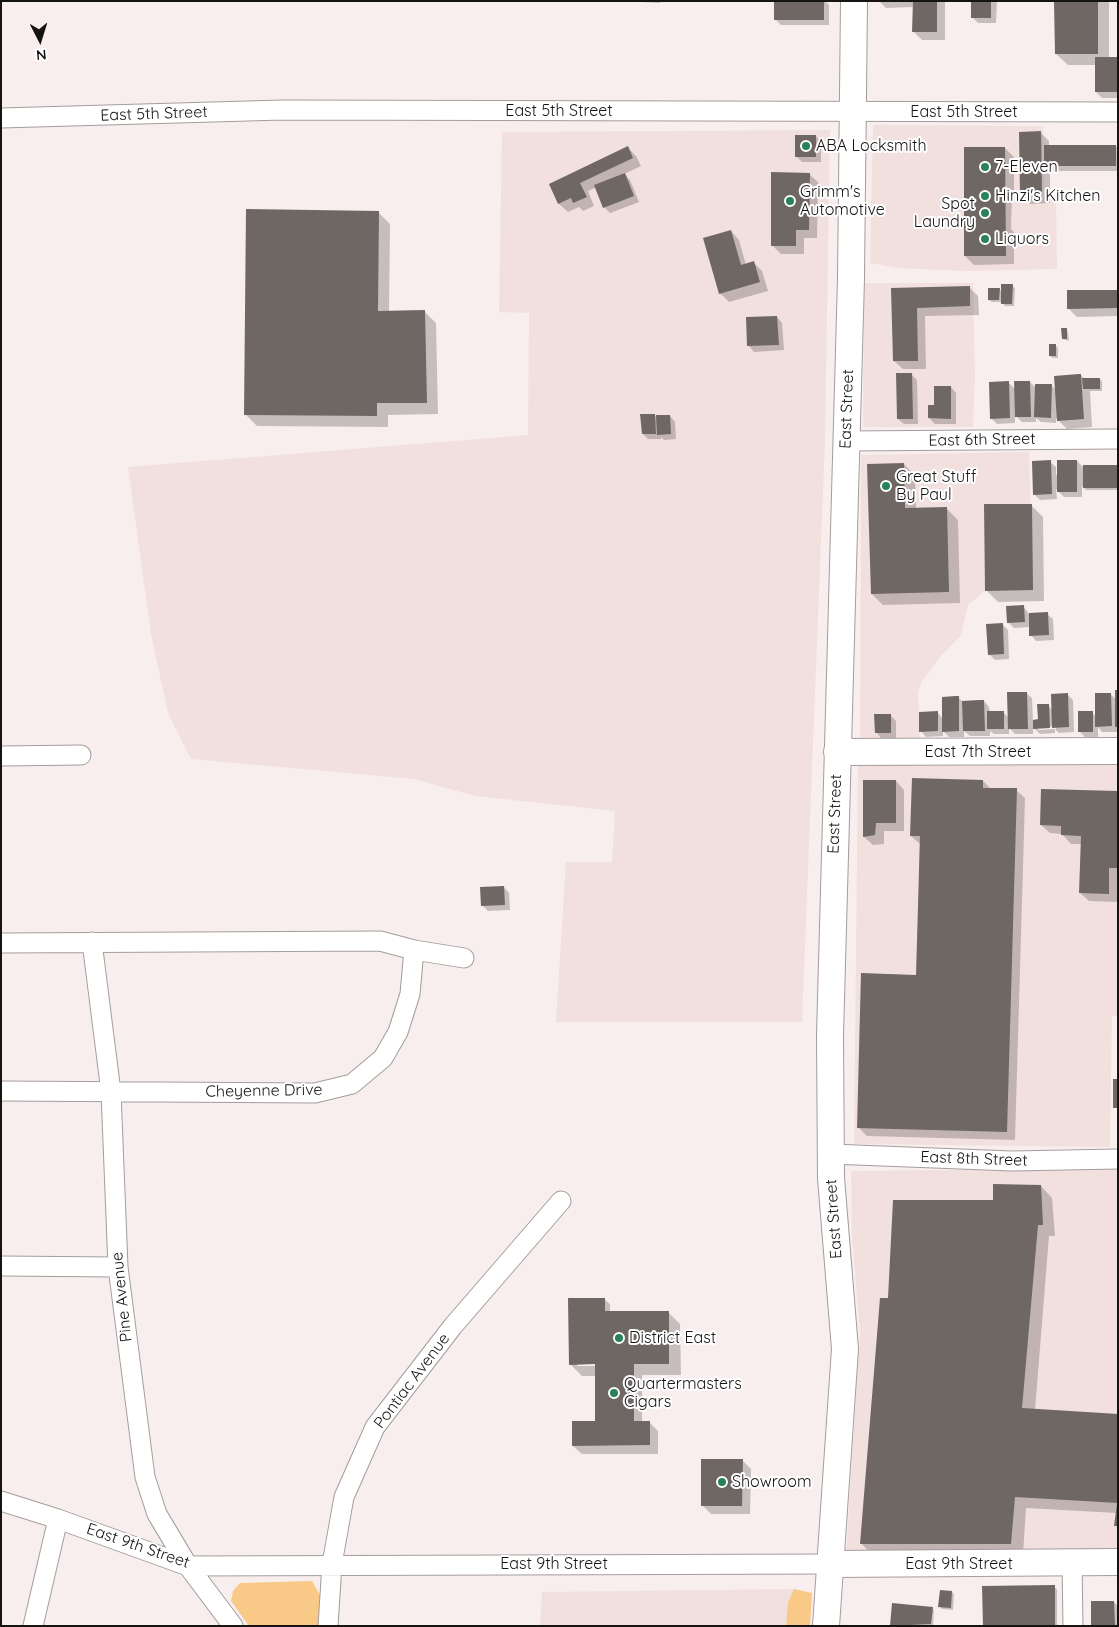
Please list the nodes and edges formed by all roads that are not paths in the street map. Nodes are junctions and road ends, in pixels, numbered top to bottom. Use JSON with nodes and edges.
{"nodes":[{"id":1,"x":854,"y":1,"type":"edge"},
{"id":2,"x":853,"y":112,"type":"junction"},
{"id":3,"x":1118,"y":112,"type":"edge"},
{"id":4,"x":1,"y":118,"type":"edge"},
{"id":5,"x":1118,"y":439,"type":"edge"},
{"id":6,"x":846,"y":441,"type":"junction"},
{"id":7,"x":837,"y":752,"type":"junction"},
{"id":8,"x":1118,"y":752,"type":"edge"},
{"id":9,"x":81,"y":755,"type":"dead end"},
{"id":10,"x":1,"y":756,"type":"edge"},
{"id":11,"x":92,"y":942,"type":"junction"},
{"id":12,"x":1,"y":943,"type":"edge"},
{"id":13,"x":414,"y":950,"type":"junction"},
{"id":14,"x":464,"y":958,"type":"dead end"},
{"id":15,"x":1,"y":1091,"type":"edge"},
{"id":16,"x":111,"y":1092,"type":"junction"},
{"id":17,"x":830,"y":1154,"type":"junction"},
{"id":18,"x":1118,"y":1159,"type":"edge"},
{"id":19,"x":561,"y":1201,"type":"dead end"},
{"id":20,"x":1,"y":1266,"type":"edge"},
{"id":21,"x":118,"y":1267,"type":"junction"},
{"id":22,"x":1,"y":1501,"type":"edge"},
{"id":23,"x":58,"y":1519,"type":"junction"},
{"id":24,"x":1118,"y":1562,"type":"edge"},
{"id":25,"x":1072,"y":1563,"type":"junction"},
{"id":26,"x":332,"y":1564,"type":"junction"},
{"id":27,"x":830,"y":1564,"type":"junction"},
{"id":28,"x":188,"y":1566,"type":"junction"},
{"id":29,"x":33,"y":1626,"type":"edge"},
{"id":30,"x":233,"y":1626,"type":"edge"},
{"id":31,"x":328,"y":1626,"type":"edge"},
{"id":32,"x":826,"y":1626,"type":"edge"},
{"id":33,"x":1073,"y":1626,"type":"edge"}],
"edges":[{"from":1,"to":2,"type":"main road","name":"East Street"},
{"from":2,"to":3,"type":"street","name":"East 5th Street"},
{"from":2,"to":4,"type":"street","name":"East 5th Street"},
{"from":2,"to":6,"type":"main road","name":"East Street"},
{"from":5,"to":6,"type":"street","name":"East 6th Street"},
{"from":6,"to":7,"type":"main road","name":"East Street"},
{"from":7,"to":8,"type":"main road","name":"East 7th Street"},
{"from":7,"to":17,"type":"main road","name":"East Street"},
{"from":9,"to":10,"type":"street"},
{"from":11,"to":12,"type":"street"},
{"from":11,"to":13,"type":"street"},
{"from":11,"to":16,"type":"street","name":"Pine Avenue"},
{"from":13,"to":14,"type":"street"},
{"from":13,"to":16,"type":"street","name":"Cheyenne Drive"},
{"from":15,"to":16,"type":"street","name":"Cheyenne Drive"},
{"from":16,"to":21,"type":"street","name":"Pine Avenue"},
{"from":17,"to":18,"type":"street","name":"East 8th Street"},
{"from":17,"to":27,"type":"main road","name":"East Street"},
{"from":19,"to":26,"type":"street","name":"Pontiac Avenue"},
{"from":20,"to":21,"type":"street"},
{"from":21,"to":28,"type":"street","name":"Pine Avenue"},
{"from":22,"to":23,"type":"street","name":"East 9th Street"},
{"from":23,"to":28,"type":"street","name":"East 9th Street"},
{"from":23,"to":29,"type":"street"},
{"from":24,"to":25,"type":"main road","name":"East 9th Street"},
{"from":25,"to":27,"type":"main road","name":"East 9th Street"},
{"from":25,"to":33,"type":"street"},
{"from":26,"to":27,"type":"street","name":"East 9th Street"},
{"from":26,"to":28,"type":"street","name":"East 9th Street"},
{"from":26,"to":31,"type":"street","name":"Pontiac Avenue"},
{"from":27,"to":32,"type":"main road","name":"East Street"},
{"from":28,"to":30,"type":"street","name":"Pine Avenue"}]}
